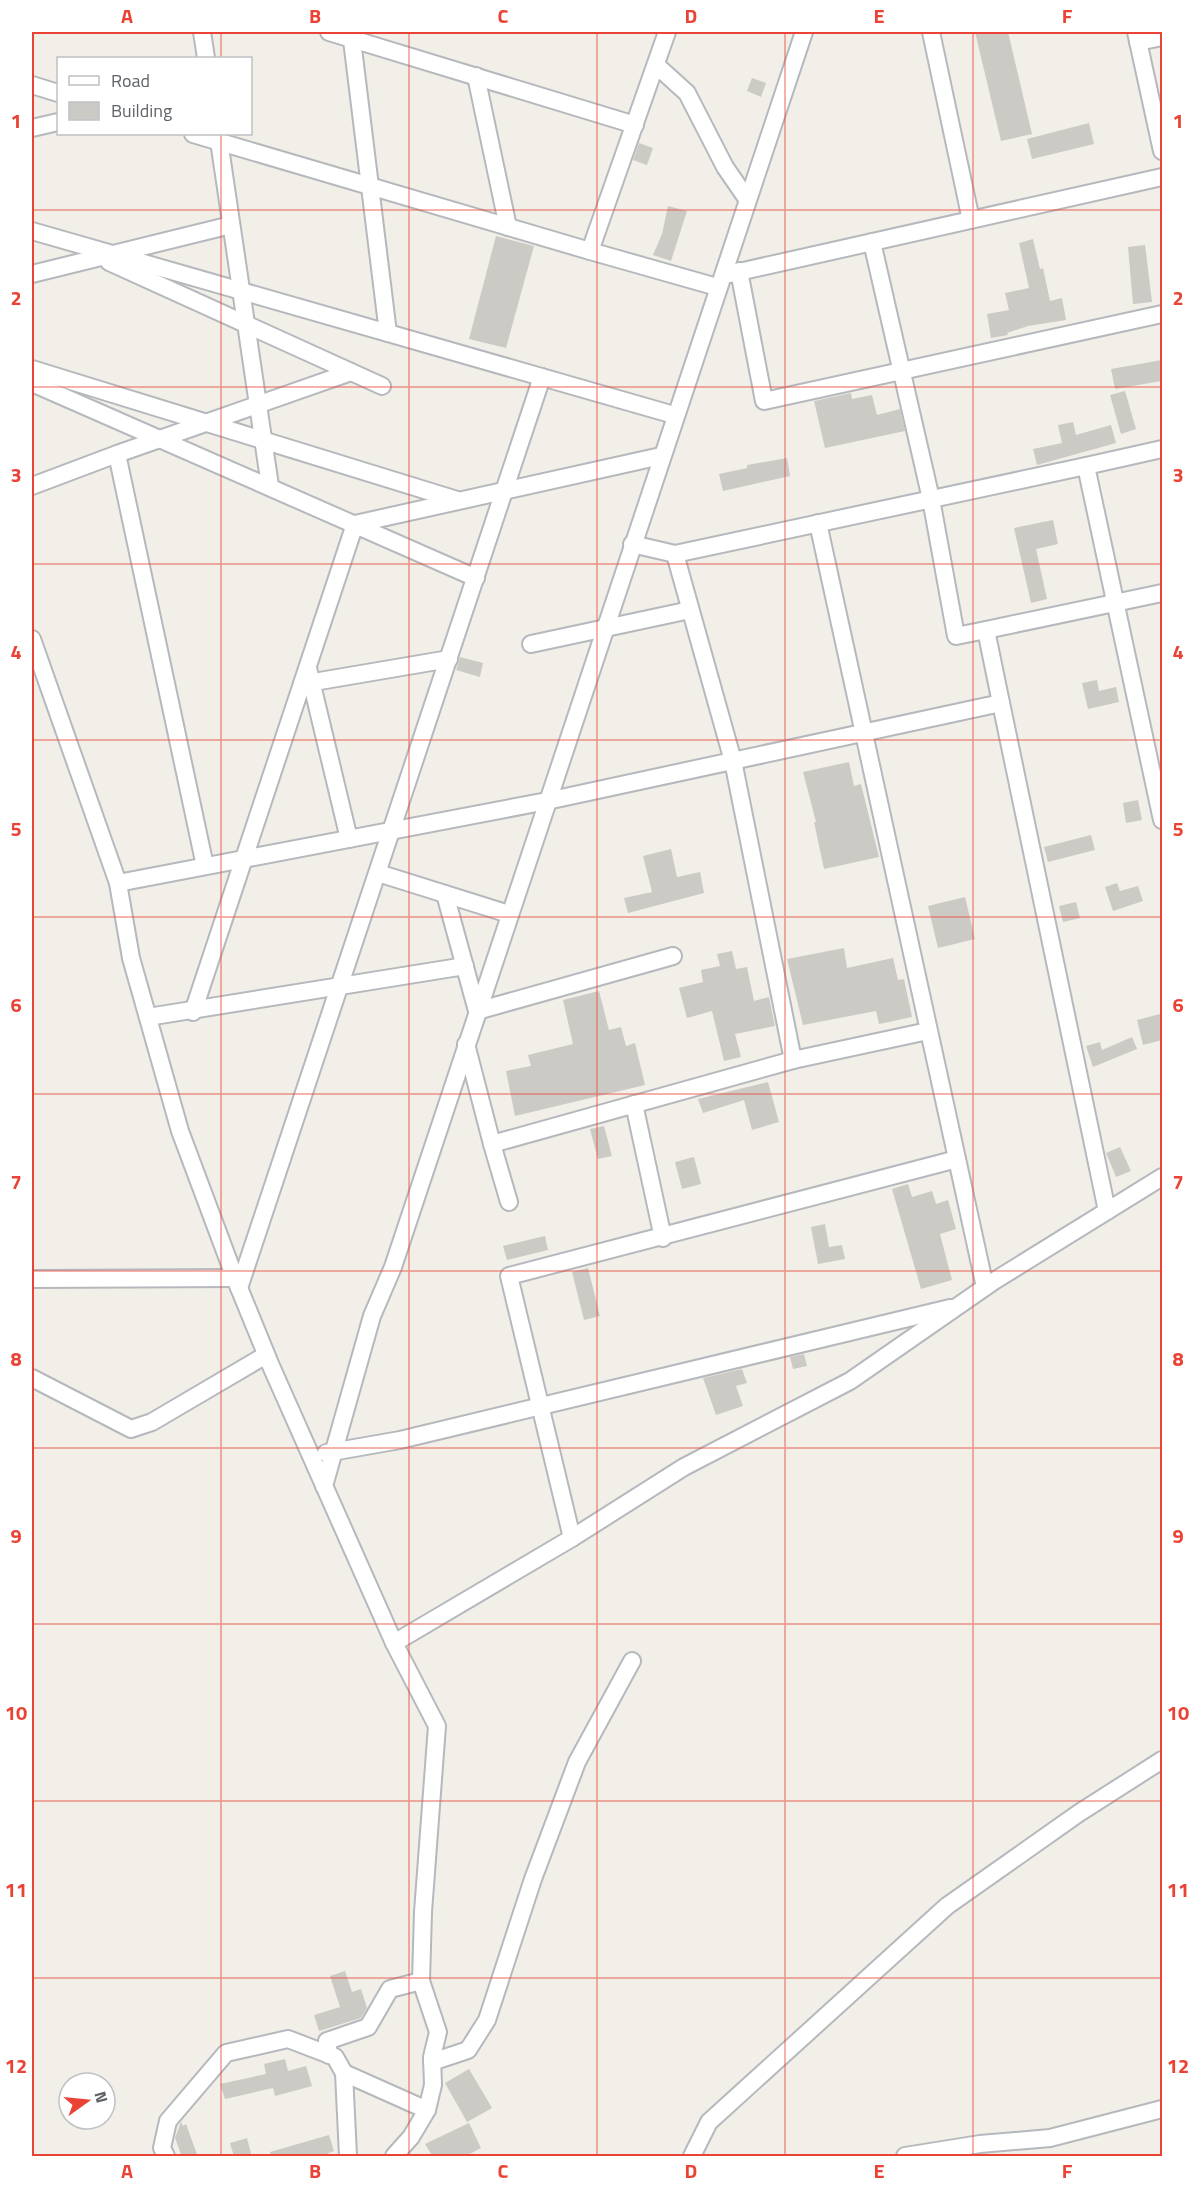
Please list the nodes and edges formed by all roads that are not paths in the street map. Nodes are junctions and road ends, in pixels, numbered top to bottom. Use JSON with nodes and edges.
{"nodes":[{"id":1,"x":202,"y":32,"type":"edge"},
{"id":2,"x":329,"y":32,"type":"edge"},
{"id":3,"x":668,"y":32,"type":"edge"},
{"id":4,"x":804,"y":32,"type":"edge"},
{"id":5,"x":931,"y":32,"type":"edge"},
{"id":6,"x":352,"y":35,"type":"edge"},
{"id":7,"x":1137,"y":37,"type":"edge"},
{"id":8,"x":1162,"y":37,"type":"edge"},
{"id":9,"x":206,"y":57,"type":"edge"},
{"id":10,"x":656,"y":65,"type":"junction"},
{"id":11,"x":476,"y":75,"type":"junction"},
{"id":12,"x":32,"y":85,"type":"edge"},
{"id":13,"x":57,"y":93,"type":"edge"},
{"id":14,"x":57,"y":122,"type":"edge"},
{"id":15,"x":634,"y":125,"type":"junction"},
{"id":16,"x":32,"y":128,"type":"edge"},
{"id":17,"x":201,"y":135,"type":"edge"},
{"id":18,"x":218,"y":137,"type":"edge"},
{"id":19,"x":1162,"y":151,"type":"edge"},
{"id":20,"x":1162,"y":177,"type":"edge"},
{"id":21,"x":370,"y":186,"type":"junction"},
{"id":22,"x":747,"y":199,"type":"junction"},
{"id":23,"x":971,"y":220,"type":"junction"},
{"id":24,"x":231,"y":225,"type":"junction"},
{"id":25,"x":508,"y":227,"type":"junction"},
{"id":26,"x":32,"y":231,"type":"edge"},
{"id":27,"x":872,"y":242,"type":"junction"},
{"id":28,"x":590,"y":251,"type":"junction"},
{"id":29,"x":105,"y":256,"type":"junction"},
{"id":30,"x":739,"y":272,"type":"junction"},
{"id":31,"x":32,"y":274,"type":"edge"},
{"id":32,"x":719,"y":281,"type":"junction"},
{"id":33,"x":241,"y":291,"type":"junction"},
{"id":34,"x":1162,"y":314,"type":"edge"},
{"id":35,"x":246,"y":324,"type":"junction"},
{"id":36,"x":388,"y":333,"type":"junction"},
{"id":37,"x":32,"y":369,"type":"edge"},
{"id":38,"x":902,"y":371,"type":"junction"},
{"id":39,"x":351,"y":372,"type":"junction"},
{"id":40,"x":542,"y":377,"type":"junction"},
{"id":41,"x":32,"y":383,"type":"edge"},
{"id":42,"x":382,"y":386,"type":"dead end"},
{"id":43,"x":258,"y":405,"type":"junction"},
{"id":44,"x":674,"y":415,"type":"junction"},
{"id":45,"x":209,"y":423,"type":"junction"},
{"id":46,"x":263,"y":439,"type":"junction"},
{"id":47,"x":162,"y":440,"type":"junction"},
{"id":48,"x":1162,"y":448,"type":"edge"},
{"id":49,"x":117,"y":453,"type":"junction"},
{"id":50,"x":661,"y":456,"type":"junction"},
{"id":51,"x":1086,"y":466,"type":"junction"},
{"id":52,"x":32,"y":486,"type":"edge"},
{"id":53,"x":270,"y":486,"type":"junction"},
{"id":54,"x":505,"y":490,"type":"junction"},
{"id":55,"x":458,"y":500,"type":"junction"},
{"id":56,"x":931,"y":500,"type":"junction"},
{"id":57,"x":818,"y":523,"type":"junction"},
{"id":58,"x":355,"y":524,"type":"junction"},
{"id":59,"x":632,"y":544,"type":"junction"},
{"id":60,"x":675,"y":554,"type":"junction"},
{"id":61,"x":476,"y":578,"type":"junction"},
{"id":62,"x":1162,"y":593,"type":"edge"},
{"id":63,"x":1114,"y":603,"type":"junction"},
{"id":64,"x":690,"y":610,"type":"junction"},
{"id":65,"x":604,"y":628,"type":"junction"},
{"id":66,"x":986,"y":630,"type":"junction"},
{"id":67,"x":32,"y":639,"type":"edge"},
{"id":68,"x":531,"y":644,"type":"dead end"},
{"id":69,"x":449,"y":659,"type":"junction"},
{"id":70,"x":307,"y":678,"type":"junction"},
{"id":71,"x":1001,"y":703,"type":"junction"},
{"id":72,"x":864,"y":733,"type":"junction"},
{"id":73,"x":733,"y":761,"type":"junction"},
{"id":74,"x":547,"y":801,"type":"junction"},
{"id":75,"x":1162,"y":820,"type":"edge"},
{"id":76,"x":392,"y":831,"type":"junction"},
{"id":77,"x":349,"y":839,"type":"junction"},
{"id":78,"x":244,"y":859,"type":"junction"},
{"id":79,"x":205,"y":866,"type":"junction"},
{"id":80,"x":378,"y":873,"type":"junction"},
{"id":81,"x":118,"y":883,"type":"junction"},
{"id":82,"x":445,"y":894,"type":"junction"},
{"id":83,"x":509,"y":914,"type":"junction"},
{"id":84,"x":674,"y":956,"type":"dead end"},
{"id":85,"x":465,"y":966,"type":"junction"},
{"id":86,"x":340,"y":987,"type":"junction"},
{"id":87,"x":193,"y":1011,"type":"junction"},
{"id":88,"x":477,"y":1011,"type":"junction"},
{"id":89,"x":148,"y":1017,"type":"junction"},
{"id":90,"x":928,"y":1031,"type":"junction"},
{"id":91,"x":466,"y":1044,"type":"junction"},
{"id":92,"x":793,"y":1060,"type":"junction"},
{"id":93,"x":634,"y":1104,"type":"junction"},
{"id":94,"x":492,"y":1144,"type":"junction"},
{"id":95,"x":957,"y":1159,"type":"junction"},
{"id":96,"x":1162,"y":1177,"type":"edge"},
{"id":97,"x":509,"y":1202,"type":"dead end"},
{"id":98,"x":1107,"y":1212,"type":"junction"},
{"id":99,"x":663,"y":1238,"type":"junction"},
{"id":100,"x":32,"y":1279,"type":"edge"},
{"id":101,"x":237,"y":1283,"type":"junction"},
{"id":102,"x":986,"y":1287,"type":"junction"},
{"id":103,"x":958,"y":1306,"type":"junction"},
{"id":104,"x":266,"y":1355,"type":"junction"},
{"id":105,"x":32,"y":1378,"type":"edge"},
{"id":106,"x":540,"y":1406,"type":"junction"},
{"id":107,"x":334,"y":1452,"type":"junction"},
{"id":108,"x":310,"y":1456,"type":"junction"},
{"id":109,"x":324,"y":1486,"type":"junction"},
{"id":110,"x":572,"y":1538,"type":"junction"},
{"id":111,"x":394,"y":1643,"type":"junction"},
{"id":112,"x":632,"y":1660,"type":"dead end"},
{"id":113,"x":1162,"y":1760,"type":"edge"},
{"id":114,"x":421,"y":1981,"type":"junction"},
{"id":115,"x":329,"y":2055,"type":"junction"},
{"id":116,"x":432,"y":2062,"type":"junction"},
{"id":117,"x":344,"y":2073,"type":"junction"},
{"id":118,"x":1162,"y":2109,"type":"edge"},
{"id":119,"x":427,"y":2110,"type":"junction"},
{"id":120,"x":166,"y":2157,"type":"edge"},
{"id":121,"x":348,"y":2157,"type":"edge"},
{"id":122,"x":394,"y":2157,"type":"edge"},
{"id":123,"x":692,"y":2157,"type":"edge"},
{"id":124,"x":905,"y":2157,"type":"edge"}],
"edges":[{"from":1,"to":9,"type":"street"},
{"from":2,"to":6,"type":"street"},
{"from":3,"to":10,"type":"street"},
{"from":4,"to":22,"type":"street"},
{"from":5,"to":23,"type":"street"},
{"from":6,"to":11,"type":"street"},
{"from":6,"to":21,"type":"street"},
{"from":7,"to":8,"type":"street"},
{"from":7,"to":19,"type":"street"},
{"from":10,"to":15,"type":"street"},
{"from":10,"to":22,"type":"street"},
{"from":11,"to":15,"type":"street"},
{"from":11,"to":25,"type":"street"},
{"from":12,"to":13,"type":"street"},
{"from":14,"to":16,"type":"street"},
{"from":15,"to":28,"type":"street"},
{"from":17,"to":18,"type":"street"},
{"from":18,"to":21,"type":"street"},
{"from":18,"to":24,"type":"street"},
{"from":20,"to":23,"type":"street"},
{"from":21,"to":25,"type":"street"},
{"from":21,"to":36,"type":"street"},
{"from":22,"to":32,"type":"street"},
{"from":23,"to":27,"type":"street"},
{"from":24,"to":29,"type":"street"},
{"from":24,"to":33,"type":"street"},
{"from":25,"to":28,"type":"street"},
{"from":26,"to":29,"type":"street"},
{"from":27,"to":30,"type":"street"},
{"from":27,"to":38,"type":"street"},
{"from":28,"to":32,"type":"street"},
{"from":29,"to":31,"type":"street"},
{"from":29,"to":33,"type":"street"},
{"from":29,"to":35,"type":"street"},
{"from":30,"to":32,"type":"street"},
{"from":30,"to":38,"type":"street"},
{"from":32,"to":44,"type":"street"},
{"from":33,"to":35,"type":"street"},
{"from":33,"to":36,"type":"street"},
{"from":34,"to":38,"type":"street"},
{"from":35,"to":39,"type":"street"},
{"from":35,"to":43,"type":"street"},
{"from":36,"to":40,"type":"street"},
{"from":37,"to":45,"type":"street"},
{"from":38,"to":56,"type":"street"},
{"from":39,"to":42,"type":"street"},
{"from":39,"to":43,"type":"street"},
{"from":40,"to":44,"type":"street"},
{"from":40,"to":54,"type":"street"},
{"from":41,"to":47,"type":"street"},
{"from":43,"to":45,"type":"street"},
{"from":43,"to":46,"type":"street"},
{"from":44,"to":50,"type":"street"},
{"from":45,"to":46,"type":"street"},
{"from":45,"to":47,"type":"street"},
{"from":46,"to":53,"type":"street"},
{"from":46,"to":55,"type":"street"},
{"from":47,"to":49,"type":"street"},
{"from":47,"to":53,"type":"street"},
{"from":48,"to":51,"type":"street"},
{"from":49,"to":52,"type":"street"},
{"from":49,"to":79,"type":"street"},
{"from":50,"to":54,"type":"street"},
{"from":50,"to":59,"type":"street"},
{"from":51,"to":56,"type":"street"},
{"from":51,"to":63,"type":"street"},
{"from":53,"to":58,"type":"street"},
{"from":54,"to":55,"type":"street"},
{"from":54,"to":61,"type":"street"},
{"from":55,"to":58,"type":"street"},
{"from":56,"to":57,"type":"street"},
{"from":56,"to":66,"type":"street"},
{"from":57,"to":60,"type":"street"},
{"from":57,"to":72,"type":"street"},
{"from":58,"to":61,"type":"street"},
{"from":58,"to":70,"type":"street"},
{"from":59,"to":60,"type":"street"},
{"from":59,"to":65,"type":"street"},
{"from":60,"to":64,"type":"street"},
{"from":61,"to":69,"type":"street"},
{"from":62,"to":63,"type":"street"},
{"from":63,"to":66,"type":"street"},
{"from":63,"to":75,"type":"street"},
{"from":64,"to":65,"type":"street"},
{"from":64,"to":73,"type":"street"},
{"from":65,"to":68,"type":"street"},
{"from":65,"to":74,"type":"street"},
{"from":66,"to":71,"type":"street"},
{"from":67,"to":81,"type":"street"},
{"from":69,"to":70,"type":"street"},
{"from":69,"to":76,"type":"street"},
{"from":70,"to":77,"type":"street"},
{"from":70,"to":78,"type":"street"},
{"from":71,"to":72,"type":"street"},
{"from":71,"to":98,"type":"street"},
{"from":72,"to":73,"type":"street"},
{"from":72,"to":90,"type":"street"},
{"from":73,"to":74,"type":"street"},
{"from":73,"to":92,"type":"street"},
{"from":74,"to":76,"type":"street"},
{"from":74,"to":83,"type":"street"},
{"from":76,"to":77,"type":"street"},
{"from":76,"to":80,"type":"street"},
{"from":77,"to":78,"type":"street"},
{"from":78,"to":79,"type":"street"},
{"from":78,"to":87,"type":"street"},
{"from":79,"to":81,"type":"street"},
{"from":80,"to":82,"type":"street"},
{"from":80,"to":86,"type":"street"},
{"from":81,"to":89,"type":"street"},
{"from":82,"to":83,"type":"street"},
{"from":82,"to":85,"type":"street"},
{"from":83,"to":88,"type":"street"},
{"from":84,"to":88,"type":"street"},
{"from":85,"to":86,"type":"street"},
{"from":85,"to":88,"type":"street"},
{"from":86,"to":87,"type":"street"},
{"from":86,"to":101,"type":"street"},
{"from":87,"to":89,"type":"street"},
{"from":88,"to":91,"type":"street"},
{"from":89,"to":101,"type":"street"},
{"from":90,"to":92,"type":"street"},
{"from":90,"to":95,"type":"street"},
{"from":91,"to":94,"type":"street"},
{"from":91,"to":107,"type":"street"},
{"from":92,"to":93,"type":"street"},
{"from":93,"to":94,"type":"street"},
{"from":93,"to":99,"type":"street"},
{"from":94,"to":97,"type":"street"},
{"from":95,"to":99,"type":"street"},
{"from":95,"to":102,"type":"street"},
{"from":96,"to":98,"type":"street"},
{"from":98,"to":102,"type":"street"},
{"from":99,"to":106,"type":"street"},
{"from":100,"to":101,"type":"street"},
{"from":101,"to":104,"type":"street"},
{"from":102,"to":103,"type":"street"},
{"from":103,"to":106,"type":"street"},
{"from":103,"to":110,"type":"street"},
{"from":104,"to":105,"type":"street"},
{"from":104,"to":108,"type":"street"},
{"from":106,"to":107,"type":"street"},
{"from":106,"to":110,"type":"street"},
{"from":107,"to":108,"type":"street"},
{"from":107,"to":109,"type":"street"},
{"from":108,"to":109,"type":"street"},
{"from":109,"to":111,"type":"street"},
{"from":110,"to":111,"type":"street"},
{"from":111,"to":114,"type":"street"},
{"from":112,"to":116,"type":"street"},
{"from":113,"to":123,"type":"street"},
{"from":114,"to":115,"type":"street"},
{"from":114,"to":116,"type":"street"},
{"from":115,"to":117,"type":"street"},
{"from":115,"to":120,"type":"street"},
{"from":116,"to":119,"type":"street"},
{"from":117,"to":119,"type":"street"},
{"from":117,"to":121,"type":"street"},
{"from":118,"to":124,"type":"street"},
{"from":119,"to":122,"type":"street"}]}
